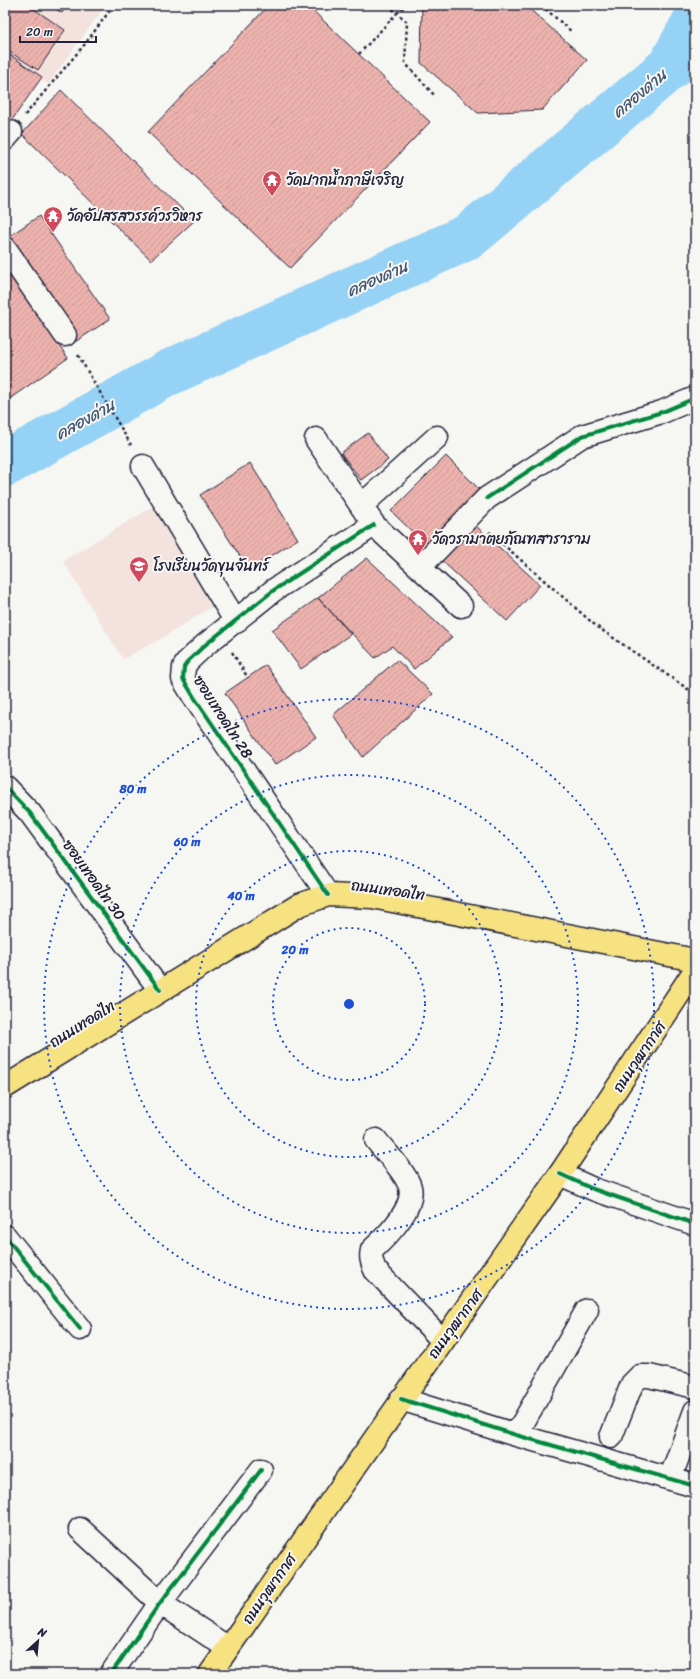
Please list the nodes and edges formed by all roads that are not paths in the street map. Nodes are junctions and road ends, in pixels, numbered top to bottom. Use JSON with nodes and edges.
{"nodes":[{"id":1,"x":5,"y":248,"type":"edge"},
{"id":2,"x":70,"y":343,"type":"road end"},
{"id":3,"x":695,"y":398,"type":"edge"},
{"id":4,"x":437,"y":437,"type":"dead end"},
{"id":5,"x":316,"y":438,"type":"dead end"},
{"id":6,"x":138,"y":458,"type":"road end"},
{"id":7,"x":361,"y":506,"type":"junction"},
{"id":8,"x":374,"y":525,"type":"junction"},
{"id":9,"x":420,"y":567,"type":"junction"},
{"id":10,"x":461,"y":606,"type":"dead end"},
{"id":11,"x":228,"y":628,"type":"junction"},
{"id":12,"x":5,"y":787,"type":"edge"},
{"id":13,"x":328,"y":895,"type":"junction"},
{"id":14,"x":695,"y":960,"type":"edge"},
{"id":15,"x":695,"y":970,"type":"edge"},
{"id":16,"x":160,"y":990,"type":"junction"},
{"id":17,"x":5,"y":1086,"type":"edge"},
{"id":18,"x":376,"y":1140,"type":"dead end"},
{"id":19,"x":560,"y":1174,"type":"junction"},
{"id":20,"x":695,"y":1224,"type":"edge"},
{"id":21,"x":5,"y":1236,"type":"edge"},
{"id":22,"x":587,"y":1310,"type":"dead end"},
{"id":23,"x":80,"y":1329,"type":"dead end"},
{"id":24,"x":443,"y":1341,"type":"junction"},
{"id":25,"x":695,"y":1387,"type":"edge"},
{"id":26,"x":401,"y":1399,"type":"junction"},
{"id":27,"x":695,"y":1411,"type":"edge"},
{"id":28,"x":516,"y":1435,"type":"junction"},
{"id":29,"x":611,"y":1437,"type":"dead end"},
{"id":30,"x":261,"y":1470,"type":"dead end"},
{"id":31,"x":670,"y":1479,"type":"junction"},
{"id":32,"x":695,"y":1486,"type":"edge"},
{"id":33,"x":80,"y":1529,"type":"dead end"},
{"id":34,"x":160,"y":1603,"type":"junction"},
{"id":35,"x":228,"y":1648,"type":"junction"},
{"id":36,"x":111,"y":1674,"type":"edge"},
{"id":37,"x":210,"y":1674,"type":"edge"}],
"edges":[{"from":1,"to":2,"type":"street"},
{"from":3,"to":9,"type":"street"},
{"from":4,"to":7,"type":"street"},
{"from":5,"to":7,"type":"street"},
{"from":6,"to":11,"type":"street"},
{"from":7,"to":8,"type":"street"},
{"from":8,"to":9,"type":"street"},
{"from":8,"to":11,"type":"street","name":"ซอยเทอดไท 28"},
{"from":9,"to":10,"type":"street"},
{"from":11,"to":13,"type":"street","name":"ซอยเทอดไท 28"},
{"from":12,"to":16,"type":"street","name":"ซอยเทอดไท 30"},
{"from":13,"to":14,"type":"main road","name":"ถนนเทอดไท"},
{"from":13,"to":16,"type":"main road","name":"ถนนเทอดไท"},
{"from":15,"to":19,"type":"main road","name":"ถนนวุฒากาศ"},
{"from":16,"to":17,"type":"main road","name":"ถนนเทอดไท"},
{"from":18,"to":24,"type":"street"},
{"from":19,"to":20,"type":"street"},
{"from":19,"to":24,"type":"main road","name":"ถนนวุฒากาศ"},
{"from":21,"to":23,"type":"street"},
{"from":22,"to":28,"type":"street"},
{"from":24,"to":26,"type":"main road","name":"ถนนวุฒากาศ"},
{"from":25,"to":29,"type":"street"},
{"from":26,"to":28,"type":"street"},
{"from":26,"to":35,"type":"main road","name":"ถนนวุฒากาศ"},
{"from":27,"to":31,"type":"street"},
{"from":28,"to":31,"type":"street"},
{"from":30,"to":34,"type":"street"},
{"from":31,"to":32,"type":"street"},
{"from":33,"to":34,"type":"street"},
{"from":34,"to":35,"type":"street"},
{"from":34,"to":36,"type":"street"},
{"from":35,"to":37,"type":"main road","name":"ถนนวุฒากาศ"}]}
